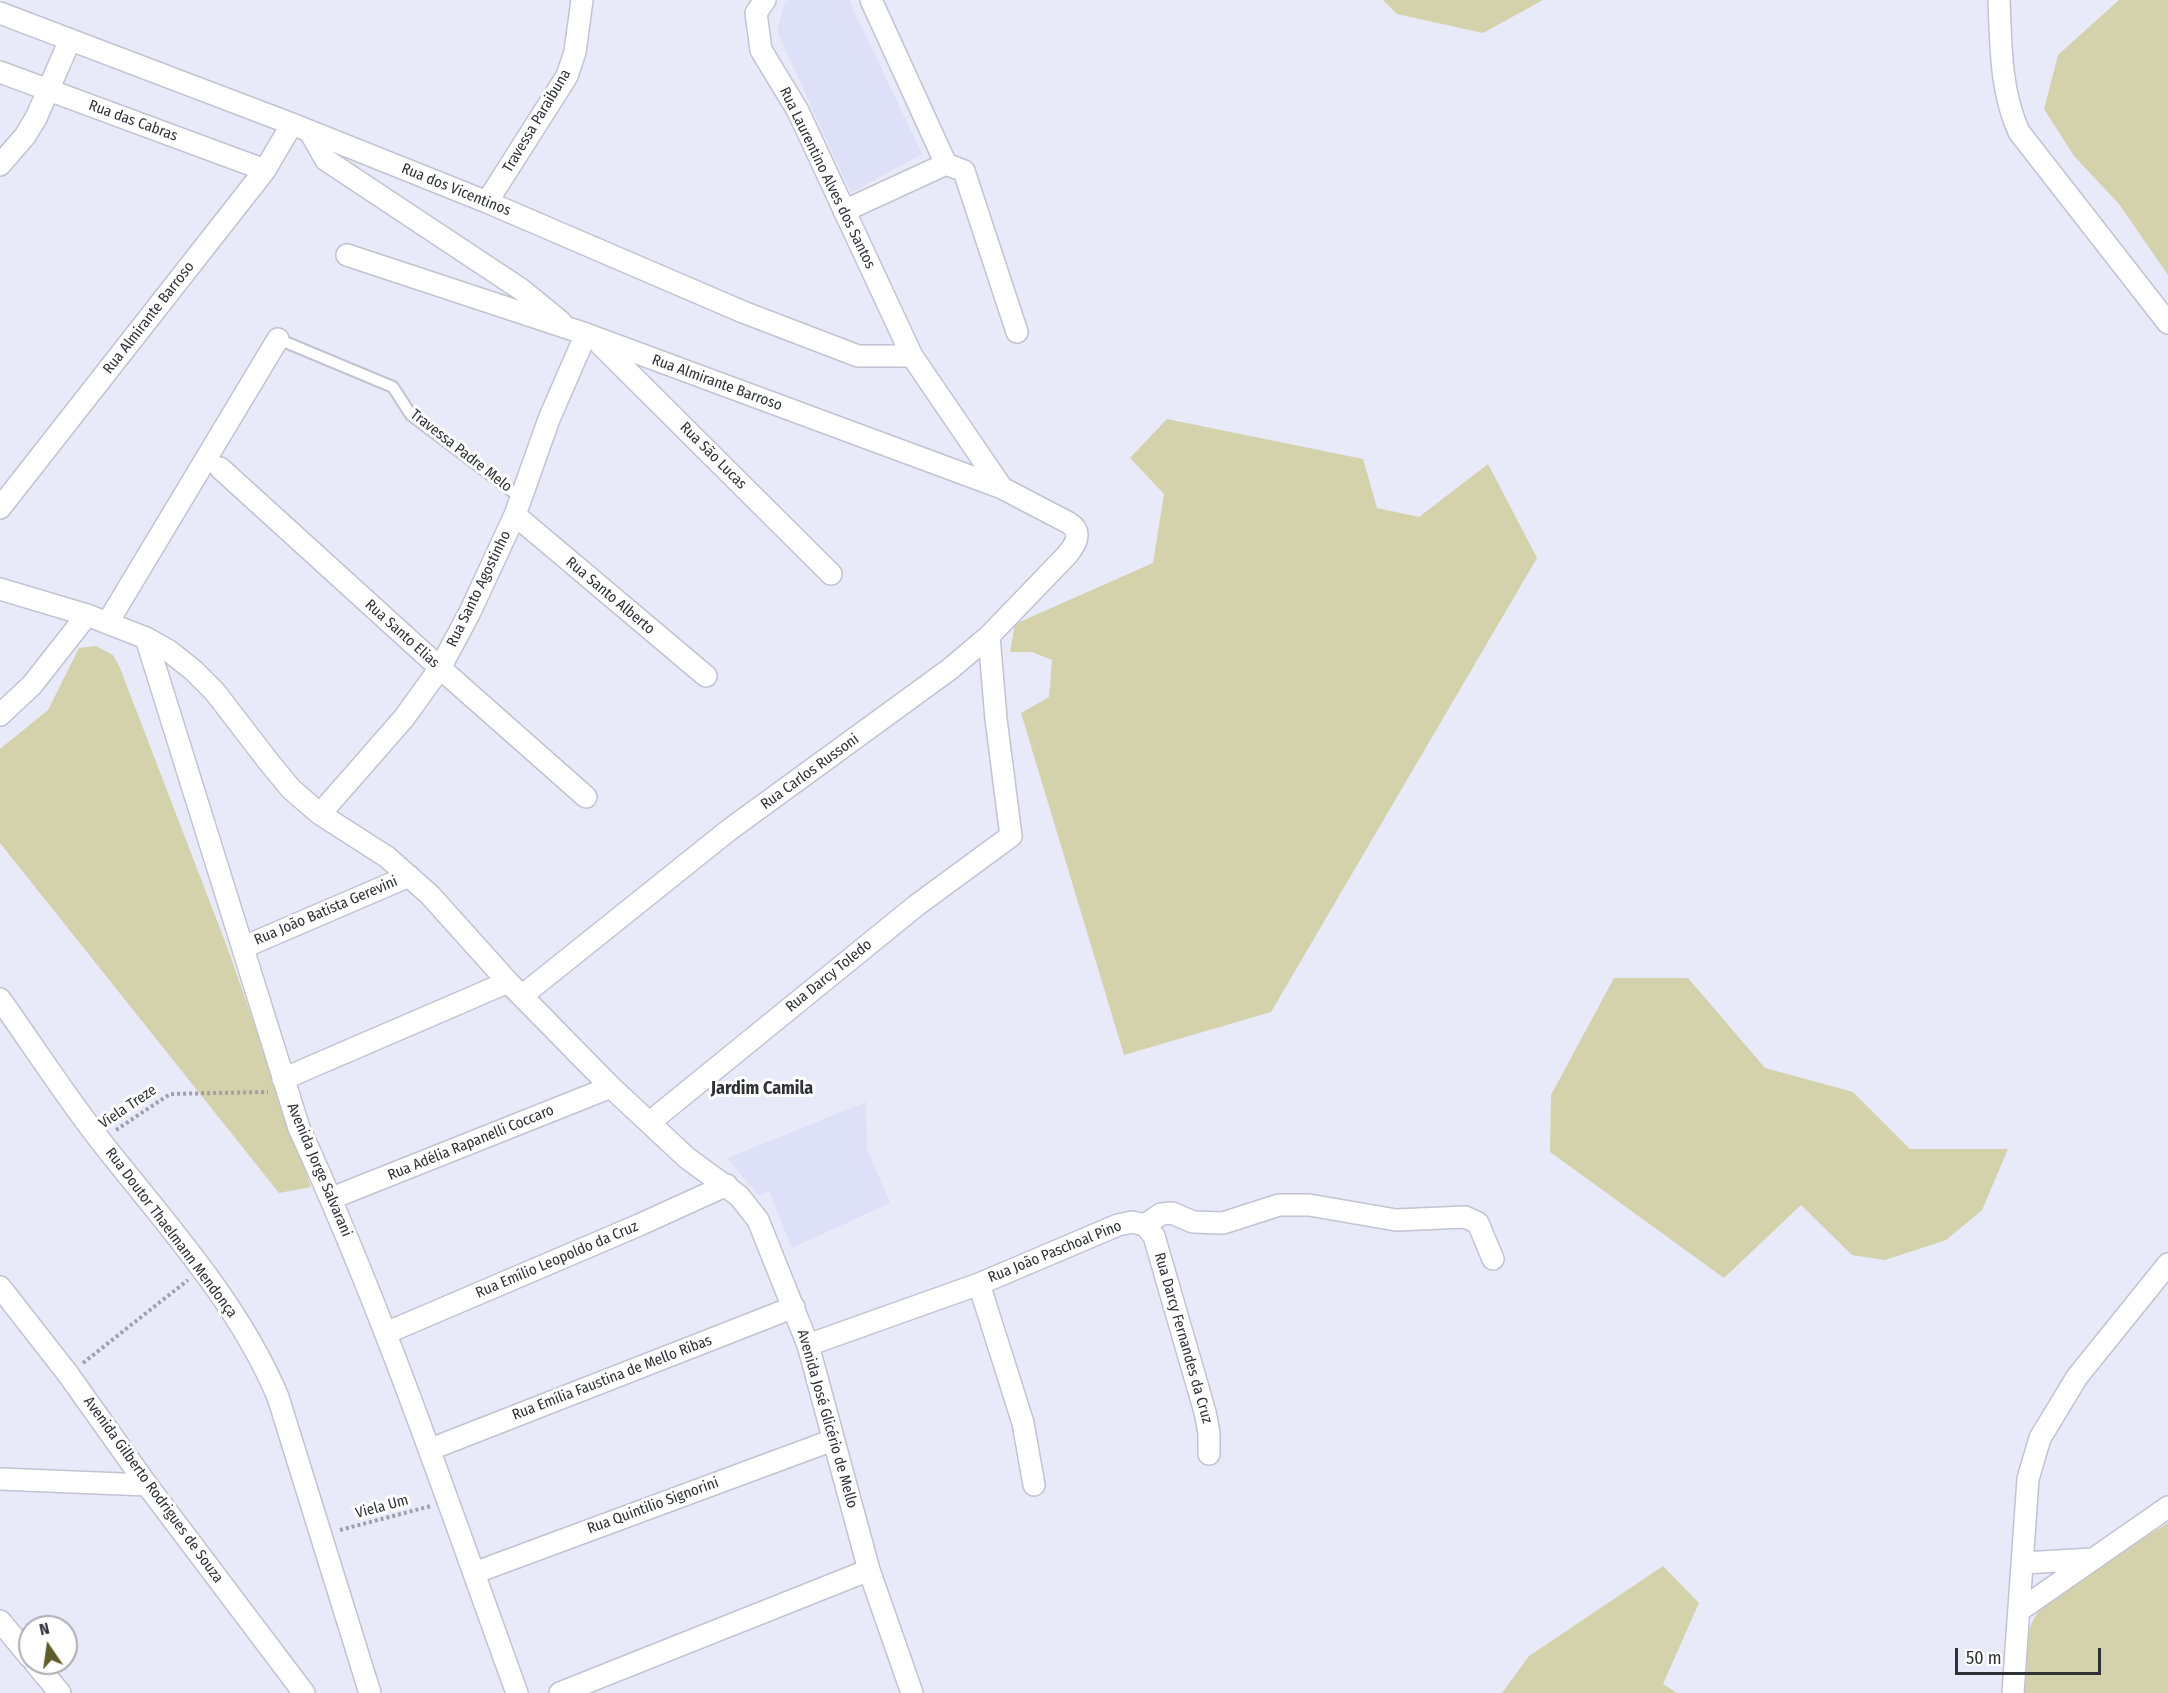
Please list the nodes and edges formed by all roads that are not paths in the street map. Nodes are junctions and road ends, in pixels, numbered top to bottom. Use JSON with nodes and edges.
{"nodes":[{"id":1,"x":582,"y":0,"type":"edge"},
{"id":2,"x":765,"y":0,"type":"edge"},
{"id":3,"x":871,"y":0,"type":"edge"},
{"id":4,"x":1999,"y":0,"type":"edge"},
{"id":5,"x":0,"y":13,"type":"edge"},
{"id":6,"x":70,"y":40,"type":"junction"},
{"id":7,"x":0,"y":72,"type":"edge"},
{"id":8,"x":48,"y":90,"type":"junction"},
{"id":9,"x":301,"y":128,"type":"junction"},
{"id":10,"x":946,"y":164,"type":"junction"},
{"id":11,"x":0,"y":165,"type":"edge"},
{"id":12,"x":265,"y":170,"type":"junction"},
{"id":13,"x":487,"y":202,"type":"junction"},
{"id":14,"x":844,"y":211,"type":"junction"},
{"id":15,"x":347,"y":255,"type":"dead end"},
{"id":16,"x":2168,"y":323,"type":"edge"},
{"id":17,"x":1017,"y":332,"type":"dead end"},
{"id":18,"x":584,"y":334,"type":"junction"},
{"id":19,"x":278,"y":339,"type":"joint"},
{"id":20,"x":912,"y":356,"type":"junction"},
{"id":21,"x":220,"y":468,"type":"dead end"},
{"id":22,"x":1002,"y":488,"type":"junction"},
{"id":23,"x":518,"y":506,"type":"junction"},
{"id":24,"x":0,"y":508,"type":"edge"},
{"id":25,"x":1077,"y":532,"type":"joint"},
{"id":26,"x":831,"y":574,"type":"dead end"},
{"id":27,"x":0,"y":589,"type":"edge"},
{"id":28,"x":87,"y":615,"type":"junction"},
{"id":29,"x":108,"y":622,"type":"junction"},
{"id":30,"x":989,"y":636,"type":"junction"},
{"id":31,"x":146,"y":638,"type":"junction"},
{"id":32,"x":440,"y":668,"type":"junction"},
{"id":33,"x":706,"y":676,"type":"dead end"},
{"id":34,"x":0,"y":715,"type":"edge"},
{"id":35,"x":586,"y":798,"type":"dead end"},
{"id":36,"x":320,"y":814,"type":"junction"},
{"id":37,"x":409,"y":876,"type":"junction"},
{"id":38,"x":244,"y":947,"type":"junction"},
{"id":39,"x":516,"y":988,"type":"junction"},
{"id":40,"x":0,"y":999,"type":"edge"},
{"id":41,"x":285,"y":1086,"type":"junction"},
{"id":42,"x":611,"y":1088,"type":"junction"},
{"id":43,"x":650,"y":1122,"type":"junction"},
{"id":44,"x":727,"y":1185,"type":"junction"},
{"id":45,"x":332,"y":1198,"type":"junction"},
{"id":46,"x":1145,"y":1225,"type":"junction"},
{"id":47,"x":1493,"y":1259,"type":"dead end"},
{"id":48,"x":2168,"y":1264,"type":"edge"},
{"id":49,"x":979,"y":1284,"type":"junction"},
{"id":50,"x":0,"y":1287,"type":"edge"},
{"id":51,"x":794,"y":1307,"type":"junction"},
{"id":52,"x":386,"y":1333,"type":"junction"},
{"id":53,"x":808,"y":1345,"type":"junction"},
{"id":54,"x":833,"y":1440,"type":"junction"},
{"id":55,"x":431,"y":1449,"type":"junction"},
{"id":56,"x":1209,"y":1454,"type":"dead end"},
{"id":57,"x":0,"y":1479,"type":"edge"},
{"id":58,"x":147,"y":1485,"type":"junction"},
{"id":59,"x":1034,"y":1485,"type":"dead end"},
{"id":60,"x":2168,"y":1507,"type":"edge"},
{"id":61,"x":2093,"y":1559,"type":"junction"},
{"id":62,"x":2023,"y":1563,"type":"junction"},
{"id":63,"x":869,"y":1570,"type":"junction"},
{"id":64,"x":474,"y":1573,"type":"junction"},
{"id":65,"x":2020,"y":1610,"type":"junction"},
{"id":66,"x":0,"y":1621,"type":"edge"},
{"id":67,"x":18,"y":1643,"type":"edge"},
{"id":68,"x":45,"y":1675,"type":"edge"},
{"id":69,"x":60,"y":1693,"type":"edge"},
{"id":70,"x":304,"y":1693,"type":"edge"},
{"id":71,"x":370,"y":1693,"type":"edge"},
{"id":72,"x":518,"y":1693,"type":"edge"},
{"id":73,"x":560,"y":1693,"type":"edge"},
{"id":74,"x":911,"y":1693,"type":"edge"},
{"id":75,"x":2013,"y":1693,"type":"edge"}],
"edges":[{"from":1,"to":13,"type":"street","name":"Travessa Paraibuna"},
{"from":2,"to":14,"type":"street","name":"Rua Laurentino Alves dos Santos"},
{"from":3,"to":10,"type":"street"},
{"from":4,"to":16,"type":"street"},
{"from":5,"to":6,"type":"street","name":"Rua dos Vicentinos"},
{"from":6,"to":8,"type":"street"},
{"from":6,"to":9,"type":"street","name":"Rua dos Vicentinos"},
{"from":7,"to":8,"type":"street","name":"Rua das Cabras"},
{"from":8,"to":11,"type":"street"},
{"from":8,"to":12,"type":"street","name":"Rua das Cabras"},
{"from":9,"to":12,"type":"street","name":"Rua Almirante Barroso"},
{"from":9,"to":13,"type":"street","name":"Rua dos Vicentinos"},
{"from":9,"to":18,"type":"street"},
{"from":10,"to":14,"type":"street"},
{"from":10,"to":17,"type":"street"},
{"from":12,"to":24,"type":"street","name":"Rua Almirante Barroso"},
{"from":13,"to":20,"type":"street","name":"Rua dos Vicentinos"},
{"from":14,"to":20,"type":"street","name":"Rua Laurentino Alves dos Santos"},
{"from":15,"to":18,"type":"street","name":"Rua Almirante Barroso"},
{"from":18,"to":22,"type":"street","name":"Rua Almirante Barroso"},
{"from":18,"to":23,"type":"street","name":"Rua Santo Agostinho"},
{"from":18,"to":26,"type":"street","name":"Rua São Lucas"},
{"from":19,"to":23,"type":"lane","name":"Travessa Padre Melo"},
{"from":19,"to":29,"type":"street"},
{"from":20,"to":22,"type":"street","name":"Rua Laurentino Alves dos Santos"},
{"from":21,"to":32,"type":"street","name":"Rua Santo Elias"},
{"from":22,"to":25,"type":"street","name":"Rua Almirante Barroso"},
{"from":23,"to":32,"type":"street","name":"Rua Santo Agostinho"},
{"from":23,"to":33,"type":"street","name":"Rua Santo Alberto"},
{"from":25,"to":30,"type":"street","name":"Rua Carlos Russoni"},
{"from":27,"to":28,"type":"street","name":"Avenida José Glicério de Mello"},
{"from":28,"to":29,"type":"street","name":"Avenida José Glicério de Mello"},
{"from":28,"to":34,"type":"street"},
{"from":29,"to":31,"type":"street","name":"Avenida José Glicério de Mello"},
{"from":30,"to":39,"type":"street","name":"Rua Carlos Russoni"},
{"from":30,"to":43,"type":"street","name":"Rua Darcy Toledo"},
{"from":31,"to":36,"type":"street","name":"Avenida José Glicério de Mello"},
{"from":31,"to":38,"type":"street","name":"Avenida Jorge Salvarani"},
{"from":32,"to":35,"type":"street","name":"Rua Santo Elias"},
{"from":32,"to":36,"type":"street","name":"Rua Santo Agostinho"},
{"from":36,"to":37,"type":"street","name":"Avenida José Glicério de Mello"},
{"from":37,"to":38,"type":"street","name":"Rua João Batista Gerevini"},
{"from":37,"to":39,"type":"street","name":"Avenida José Glicério de Mello"},
{"from":38,"to":41,"type":"street","name":"Avenida Jorge Salvarani"},
{"from":39,"to":41,"type":"street","name":"Rua Carlos Russoni"},
{"from":39,"to":42,"type":"street","name":"Avenida José Glicério de Mello"},
{"from":40,"to":71,"type":"street","name":"Rua Doutor Thaelmann Mendonça"},
{"from":41,"to":45,"type":"street","name":"Avenida Jorge Salvarani"},
{"from":42,"to":43,"type":"street","name":"Avenida José Glicério de Mello"},
{"from":42,"to":45,"type":"street","name":"Rua Adélia Rapanelli Coccaro"},
{"from":43,"to":44,"type":"street","name":"Avenida José Glicério de Mello"},
{"from":44,"to":51,"type":"street","name":"Avenida José Glicério de Mello"},
{"from":44,"to":52,"type":"street","name":"Rua Emílio Leopoldo da Cruz"},
{"from":45,"to":52,"type":"street","name":"Avenida Jorge Salvarani"},
{"from":46,"to":47,"type":"street","name":"Rua João Paschoal Pino"},
{"from":46,"to":49,"type":"street","name":"Rua João Paschoal Pino"},
{"from":46,"to":56,"type":"street","name":"Rua Darcy Fernandes da Cruz"},
{"from":48,"to":62,"type":"street"},
{"from":49,"to":53,"type":"street","name":"Rua João Paschoal Pino"},
{"from":49,"to":59,"type":"street"},
{"from":50,"to":58,"type":"street","name":"Avenida Gilberto Rodrigues de Souza"},
{"from":51,"to":53,"type":"street","name":"Avenida José Glicério de Mello"},
{"from":51,"to":55,"type":"street","name":"Rua Emília Faustina de Mello Ribas"},
{"from":52,"to":55,"type":"street","name":"Avenida Jorge Salvarani"},
{"from":53,"to":54,"type":"street","name":"Avenida José Glicério de Mello"},
{"from":54,"to":63,"type":"street","name":"Avenida José Glicério de Mello"},
{"from":54,"to":64,"type":"street","name":"Rua Quintilio Signorini"},
{"from":55,"to":64,"type":"street","name":"Avenida Jorge Salvarani"},
{"from":57,"to":58,"type":"street"},
{"from":58,"to":70,"type":"street","name":"Avenida Gilberto Rodrigues de Souza"},
{"from":60,"to":61,"type":"street"},
{"from":61,"to":62,"type":"street"},
{"from":61,"to":65,"type":"street"},
{"from":62,"to":65,"type":"street"},
{"from":63,"to":73,"type":"street"},
{"from":63,"to":74,"type":"street","name":"Avenida José Glicério de Mello"},
{"from":64,"to":72,"type":"street","name":"Avenida Jorge Salvarani"},
{"from":65,"to":75,"type":"street"},
{"from":66,"to":67,"type":"street"},
{"from":68,"to":69,"type":"street"}]}
